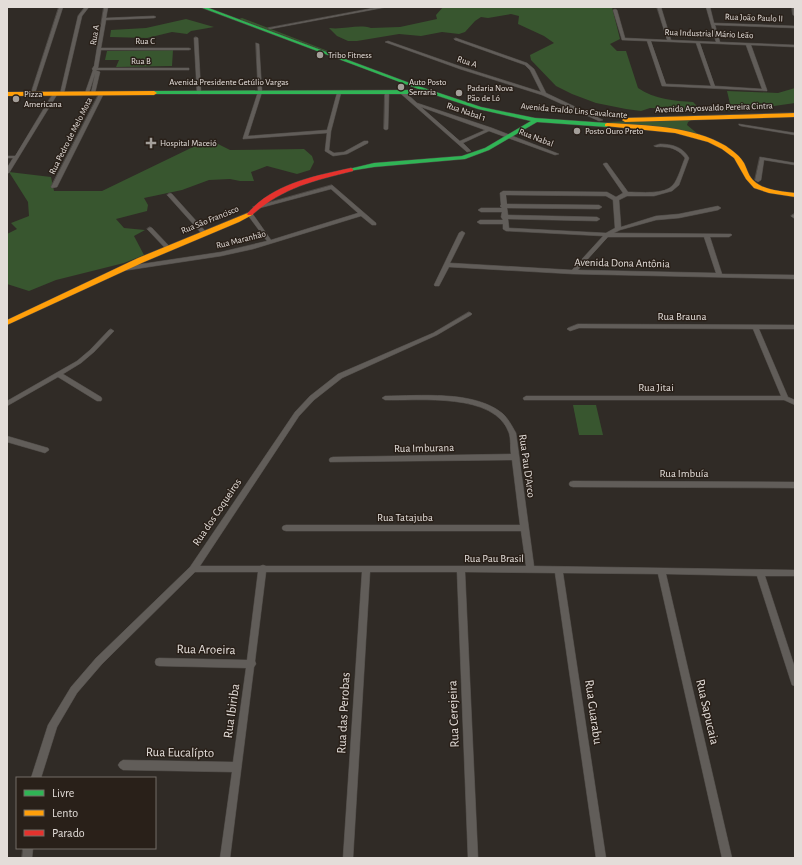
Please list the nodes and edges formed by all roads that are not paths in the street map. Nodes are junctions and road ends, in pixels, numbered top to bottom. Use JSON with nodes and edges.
{"nodes":[{"id":1,"x":61,"y":7,"type":"edge"},
{"id":2,"x":87,"y":7,"type":"edge"},
{"id":3,"x":106,"y":7,"type":"edge"},
{"id":4,"x":202,"y":7,"type":"edge"},
{"id":5,"x":212,"y":7,"type":"edge"},
{"id":6,"x":385,"y":7,"type":"edge"},
{"id":7,"x":659,"y":7,"type":"edge"},
{"id":8,"x":708,"y":7,"type":"edge"},
{"id":9,"x":794,"y":7,"type":"edge"},
{"id":10,"x":615,"y":10,"type":"dead end"},
{"id":11,"x":795,"y":15,"type":"edge"},
{"id":12,"x":154,"y":17,"type":"dead end"},
{"id":13,"x":238,"y":18,"type":"junction"},
{"id":14,"x":106,"y":19,"type":"junction"},
{"id":15,"x":712,"y":24,"type":"junction"},
{"id":16,"x":795,"y":27,"type":"edge"},
{"id":17,"x":270,"y":28,"type":"junction"},
{"id":18,"x":196,"y":38,"type":"dead end"},
{"id":19,"x":456,"y":39,"type":"dead end"},
{"id":20,"x":649,"y":40,"type":"junction"},
{"id":21,"x":669,"y":41,"type":"junction"},
{"id":22,"x":387,"y":42,"type":"dead end"},
{"id":23,"x":698,"y":42,"type":"junction"},
{"id":24,"x":718,"y":43,"type":"junction"},
{"id":25,"x":257,"y":44,"type":"dead end"},
{"id":26,"x":748,"y":44,"type":"junction"},
{"id":27,"x":795,"y":46,"type":"edge"},
{"id":28,"x":100,"y":49,"type":"junction"},
{"id":29,"x":188,"y":49,"type":"dead end"},
{"id":30,"x":329,"y":52,"type":"junction"},
{"id":31,"x":96,"y":68,"type":"junction"},
{"id":32,"x":188,"y":69,"type":"dead end"},
{"id":33,"x":713,"y":87,"type":"junction"},
{"id":34,"x":408,"y":90,"type":"junction"},
{"id":35,"x":260,"y":92,"type":"junction"},
{"id":36,"x":387,"y":92,"type":"junction"},
{"id":37,"x":33,"y":93,"type":"junction"},
{"id":38,"x":59,"y":93,"type":"junction"},
{"id":39,"x":94,"y":93,"type":"junction"},
{"id":40,"x":199,"y":93,"type":"junction"},
{"id":41,"x":340,"y":93,"type":"junction"},
{"id":42,"x":433,"y":93,"type":"junction"},
{"id":43,"x":544,"y":94,"type":"junction"},
{"id":44,"x":8,"y":96,"type":"edge"},
{"id":45,"x":450,"y":96,"type":"junction"},
{"id":46,"x":418,"y":104,"type":"junction"},
{"id":47,"x":795,"y":115,"type":"edge"},
{"id":48,"x":586,"y":117,"type":"junction"},
{"id":49,"x":539,"y":118,"type":"junction"},
{"id":50,"x":687,"y":119,"type":"junction"},
{"id":51,"x":634,"y":120,"type":"joint"},
{"id":52,"x":667,"y":120,"type":"junction"},
{"id":53,"x":741,"y":125,"type":"dead end"},
{"id":54,"x":386,"y":129,"type":"dead end"},
{"id":55,"x":490,"y":129,"type":"junction"},
{"id":56,"x":667,"y":130,"type":"junction"},
{"id":57,"x":329,"y":131,"type":"junction"},
{"id":58,"x":795,"y":134,"type":"edge"},
{"id":59,"x":693,"y":135,"type":"junction"},
{"id":60,"x":509,"y":136,"type":"junction"},
{"id":61,"x":366,"y":142,"type":"dead end"},
{"id":62,"x":460,"y":143,"type":"junction"},
{"id":63,"x":656,"y":146,"type":"dead end"},
{"id":64,"x":469,"y":151,"type":"dead end"},
{"id":65,"x":557,"y":154,"type":"dead end"},
{"id":66,"x":7,"y":157,"type":"edge"},
{"id":67,"x":17,"y":157,"type":"junction"},
{"id":68,"x":606,"y":164,"type":"dead end"},
{"id":69,"x":795,"y":164,"type":"edge"},
{"id":70,"x":7,"y":172,"type":"edge"},
{"id":71,"x":757,"y":183,"type":"junction"},
{"id":72,"x":54,"y":187,"type":"dead end"},
{"id":73,"x":626,"y":194,"type":"junction"},
{"id":74,"x":170,"y":195,"type":"dead end"},
{"id":75,"x":795,"y":195,"type":"edge"},
{"id":76,"x":616,"y":199,"type":"junction"},
{"id":77,"x":503,"y":208,"type":"junction"},
{"id":78,"x":599,"y":208,"type":"dead end"},
{"id":79,"x":718,"y":208,"type":"dead end"},
{"id":80,"x":481,"y":210,"type":"dead end"},
{"id":81,"x":253,"y":211,"type":"junction"},
{"id":82,"x":361,"y":214,"type":"junction"},
{"id":83,"x":597,"y":219,"type":"dead end"},
{"id":84,"x":504,"y":220,"type":"junction"},
{"id":85,"x":480,"y":222,"type":"dead end"},
{"id":86,"x":374,"y":224,"type":"dead end"},
{"id":87,"x":150,"y":229,"type":"dead end"},
{"id":88,"x":618,"y":229,"type":"junction"},
{"id":89,"x":462,"y":233,"type":"dead end"},
{"id":90,"x":204,"y":234,"type":"junction"},
{"id":91,"x":607,"y":235,"type":"junction"},
{"id":92,"x":729,"y":235,"type":"dead end"},
{"id":93,"x":707,"y":236,"type":"junction"},
{"id":94,"x":270,"y":242,"type":"junction"},
{"id":95,"x":168,"y":248,"type":"junction"},
{"id":96,"x":448,"y":265,"type":"junction"},
{"id":97,"x":122,"y":269,"type":"junction"},
{"id":98,"x":573,"y":272,"type":"junction"},
{"id":99,"x":720,"y":276,"type":"junction"},
{"id":100,"x":795,"y":277,"type":"edge"},
{"id":101,"x":438,"y":285,"type":"dead end"},
{"id":102,"x":469,"y":314,"type":"dead end"},
{"id":103,"x":7,"y":323,"type":"edge"},
{"id":104,"x":755,"y":326,"type":"junction"},
{"id":105,"x":795,"y":327,"type":"edge"},
{"id":106,"x":570,"y":329,"type":"dead end"},
{"id":107,"x":111,"y":331,"type":"dead end"},
{"id":108,"x":59,"y":375,"type":"junction"},
{"id":109,"x":385,"y":398,"type":"dead end"},
{"id":110,"x":526,"y":398,"type":"dead end"},
{"id":111,"x":785,"y":398,"type":"junction"},
{"id":112,"x":99,"y":399,"type":"dead end"},
{"id":113,"x":795,"y":403,"type":"edge"},
{"id":114,"x":7,"y":404,"type":"edge"},
{"id":115,"x":7,"y":439,"type":"edge"},
{"id":116,"x":45,"y":450,"type":"dead end"},
{"id":117,"x":514,"y":458,"type":"junction"},
{"id":118,"x":333,"y":460,"type":"dead end"},
{"id":119,"x":573,"y":484,"type":"dead end"},
{"id":120,"x":795,"y":485,"type":"edge"},
{"id":121,"x":286,"y":528,"type":"dead end"},
{"id":122,"x":524,"y":528,"type":"junction"},
{"id":123,"x":263,"y":568,"type":"junction"},
{"id":124,"x":192,"y":569,"type":"junction"},
{"id":125,"x":366,"y":569,"type":"junction"},
{"id":126,"x":461,"y":569,"type":"junction"},
{"id":127,"x":530,"y":569,"type":"junction"},
{"id":128,"x":559,"y":570,"type":"junction"},
{"id":129,"x":661,"y":571,"type":"junction"},
{"id":130,"x":760,"y":572,"type":"junction"},
{"id":131,"x":795,"y":573,"type":"edge"},
{"id":132,"x":159,"y":662,"type":"dead end"},
{"id":133,"x":252,"y":664,"type":"junction"},
{"id":134,"x":795,"y":682,"type":"edge"},
{"id":135,"x":123,"y":765,"type":"dead end"},
{"id":136,"x":237,"y":767,"type":"junction"},
{"id":137,"x":36,"y":777,"type":"edge"},
{"id":138,"x":225,"y":858,"type":"edge"},
{"id":139,"x":348,"y":858,"type":"edge"},
{"id":140,"x":473,"y":858,"type":"edge"},
{"id":141,"x":601,"y":858,"type":"edge"},
{"id":142,"x":727,"y":858,"type":"edge"}],
"edges":[{"from":1,"to":37,"type":"street"},
{"from":2,"to":38,"type":"street"},
{"from":3,"to":14,"type":"street","name":"Rua A"},
{"from":4,"to":13,"type":"main road"},
{"from":5,"to":13,"type":"main road"},
{"from":6,"to":17,"type":"street"},
{"from":7,"to":21,"type":"street"},
{"from":8,"to":15,"type":"street"},
{"from":9,"to":11,"type":"street"},
{"from":10,"to":20,"type":"street","name":"Rua Industrial Mário Leão"},
{"from":12,"to":14,"type":"street"},
{"from":13,"to":17,"type":"main road"},
{"from":13,"to":30,"type":"main road"},
{"from":14,"to":28,"type":"street","name":"Rua A"},
{"from":15,"to":16,"type":"street","name":"Rua João Paulo II"},
{"from":15,"to":24,"type":"street"},
{"from":17,"to":30,"type":"main road"},
{"from":18,"to":40,"type":"street"},
{"from":19,"to":43,"type":"street"},
{"from":20,"to":21,"type":"street","name":"Rua Industrial Mário Leão"},
{"from":20,"to":33,"type":"street"},
{"from":21,"to":23,"type":"street","name":"Rua Industrial Mário Leão"},
{"from":22,"to":43,"type":"street","name":"Rua A"},
{"from":23,"to":24,"type":"street","name":"Rua Industrial Mário Leão"},
{"from":23,"to":33,"type":"street"},
{"from":24,"to":26,"type":"street","name":"Rua Industrial Mário Leão"},
{"from":25,"to":35,"type":"street"},
{"from":26,"to":27,"type":"street","name":"Rua Industrial Mário Leão"},
{"from":26,"to":33,"type":"street"},
{"from":28,"to":29,"type":"street","name":"Rua C"},
{"from":28,"to":31,"type":"street","name":"Rua A"},
{"from":30,"to":34,"type":"main road"},
{"from":30,"to":45,"type":"main road"},
{"from":31,"to":32,"type":"street","name":"Rua B"},
{"from":31,"to":39,"type":"street","name":"Rua A"},
{"from":34,"to":36,"type":"main road","name":"Avenida Presidente Getúlio Vargas"},
{"from":34,"to":42,"type":"main road","name":"Avenida Presidente Getúlio Vargas"},
{"from":34,"to":46,"type":"street"},
{"from":35,"to":40,"type":"main road","name":"Avenida Presidente Getúlio Vargas"},
{"from":35,"to":41,"type":"main road","name":"Avenida Presidente Getúlio Vargas"},
{"from":35,"to":57,"type":"street"},
{"from":36,"to":41,"type":"main road","name":"Avenida Presidente Getúlio Vargas"},
{"from":36,"to":54,"type":"street"},
{"from":37,"to":38,"type":"main road","name":"Avenida Presidente Getúlio Vargas"},
{"from":37,"to":44,"type":"main road","name":"Avenida Presidente Getúlio Vargas"},
{"from":38,"to":39,"type":"main road","name":"Avenida Presidente Getúlio Vargas"},
{"from":38,"to":67,"type":"street"},
{"from":39,"to":40,"type":"main road","name":"Avenida Presidente Getúlio Vargas"},
{"from":39,"to":72,"type":"street","name":"Rua Pedro de Melo Mota"},
{"from":41,"to":57,"type":"street"},
{"from":42,"to":45,"type":"main road","name":"Avenida Presidente Getúlio Vargas"},
{"from":42,"to":49,"type":"main road","name":"Avenida Eraldo Lins Cavalcante"},
{"from":43,"to":48,"type":"street","name":"Rua A"},
{"from":45,"to":49,"type":"main road","name":"Avenida Eraldo Lins Cavalcante"},
{"from":46,"to":55,"type":"street","name":"Rua Nabal 1"},
{"from":46,"to":62,"type":"street"},
{"from":47,"to":50,"type":"main road","name":"Avenida Aryosvaldo Pereira Cintra"},
{"from":48,"to":49,"type":"main road","name":"Avenida Eraldo Lins Cavalcante"},
{"from":48,"to":51,"type":"main road","name":"Avenida Eraldo Lins Cavalcante"},
{"from":49,"to":56,"type":"main road","name":"Avenida Eraldo Lins Cavalcante"},
{"from":49,"to":60,"type":"main road","name":"Rua São Francisco"},
{"from":50,"to":52,"type":"main road","name":"Avenida Aryosvaldo Pereira Cintra"},
{"from":50,"to":59,"type":"main road"},
{"from":51,"to":52,"type":"main road","name":"Avenida Aryosvaldo Pereira Cintra"},
{"from":52,"to":56,"type":"main road"},
{"from":53,"to":58,"type":"street"},
{"from":55,"to":60,"type":"street","name":"Rua Nabal 1"},
{"from":55,"to":62,"type":"street"},
{"from":56,"to":59,"type":"main road","name":"Avenida Eraldo Lins Cavalcante"},
{"from":57,"to":61,"type":"street"},
{"from":59,"to":71,"type":"main road","name":"Avenida Eraldo Lins Cavalcante"},
{"from":60,"to":65,"type":"street","name":"Rua Nabal"},
{"from":60,"to":81,"type":"main road","name":"Rua São Francisco"},
{"from":62,"to":64,"type":"street"},
{"from":63,"to":73,"type":"street"},
{"from":66,"to":67,"type":"street"},
{"from":67,"to":70,"type":"street"},
{"from":68,"to":73,"type":"street"},
{"from":69,"to":71,"type":"street"},
{"from":71,"to":75,"type":"main road"},
{"from":73,"to":76,"type":"street"},
{"from":74,"to":90,"type":"street"},
{"from":76,"to":77,"type":"street"},
{"from":76,"to":88,"type":"street"},
{"from":77,"to":78,"type":"street"},
{"from":77,"to":80,"type":"street"},
{"from":77,"to":84,"type":"street"},
{"from":79,"to":88,"type":"street"},
{"from":81,"to":82,"type":"street"},
{"from":81,"to":90,"type":"main road","name":"Rua São Francisco"},
{"from":81,"to":94,"type":"street"},
{"from":82,"to":86,"type":"street"},
{"from":82,"to":94,"type":"street","name":"Rua Maranhão"},
{"from":83,"to":84,"type":"street"},
{"from":84,"to":85,"type":"street"},
{"from":84,"to":91,"type":"street"},
{"from":87,"to":95,"type":"street"},
{"from":88,"to":91,"type":"street"},
{"from":89,"to":96,"type":"street"},
{"from":90,"to":95,"type":"main road","name":"Rua São Francisco"},
{"from":91,"to":93,"type":"street"},
{"from":91,"to":98,"type":"street"},
{"from":92,"to":93,"type":"street"},
{"from":93,"to":99,"type":"street"},
{"from":94,"to":97,"type":"street","name":"Rua Maranhão"},
{"from":95,"to":97,"type":"main road","name":"Rua São Francisco"},
{"from":96,"to":98,"type":"street","name":"Avenida Dona Antônia"},
{"from":96,"to":101,"type":"street"},
{"from":97,"to":103,"type":"main road","name":"Rua São Francisco"},
{"from":98,"to":99,"type":"street","name":"Avenida Dona Antônia"},
{"from":99,"to":100,"type":"street","name":"Avenida Dona Antônia"},
{"from":102,"to":124,"type":"street","name":"Rua dos Coqueiros"},
{"from":104,"to":105,"type":"street","name":"Rua Brauna"},
{"from":104,"to":106,"type":"street","name":"Rua Brauna"},
{"from":104,"to":111,"type":"street"},
{"from":107,"to":108,"type":"street"},
{"from":108,"to":112,"type":"street"},
{"from":108,"to":114,"type":"street"},
{"from":109,"to":117,"type":"street","name":"Rua Pau D'Arco"},
{"from":110,"to":111,"type":"street","name":"Rua Jitai"},
{"from":111,"to":113,"type":"street"},
{"from":115,"to":116,"type":"street"},
{"from":117,"to":118,"type":"street","name":"Rua Imburana"},
{"from":117,"to":122,"type":"street","name":"Rua Pau D'Arco"},
{"from":119,"to":120,"type":"street","name":"Rua Imbuía"},
{"from":121,"to":122,"type":"street","name":"Rua Tatajuba"},
{"from":122,"to":127,"type":"street","name":"Rua Pau D'Arco"},
{"from":123,"to":124,"type":"street","name":"Rua Pau Brasil"},
{"from":123,"to":125,"type":"street","name":"Rua Pau Brasil"},
{"from":123,"to":133,"type":"street","name":"Rua Ibiriba"},
{"from":124,"to":137,"type":"street","name":"Rua dos Coqueiros"},
{"from":125,"to":126,"type":"street","name":"Rua Pau Brasil"},
{"from":125,"to":139,"type":"street","name":"Rua das Perobas"},
{"from":126,"to":127,"type":"street","name":"Rua Pau Brasil"},
{"from":126,"to":140,"type":"street","name":"Rua Cerejeira"},
{"from":127,"to":128,"type":"street","name":"Rua Pau Brasil"},
{"from":128,"to":129,"type":"street","name":"Rua Pau Brasil"},
{"from":128,"to":141,"type":"street","name":"Rua Guarabu"},
{"from":129,"to":130,"type":"street","name":"Rua Pau Brasil"},
{"from":129,"to":142,"type":"street","name":"Rua Sapucaia"},
{"from":130,"to":131,"type":"street","name":"Rua Pau Brasil"},
{"from":130,"to":134,"type":"street"},
{"from":132,"to":133,"type":"street","name":"Rua Aroeira"},
{"from":133,"to":136,"type":"street","name":"Rua Ibiriba"},
{"from":135,"to":136,"type":"street","name":"Rua Eucalípto"},
{"from":136,"to":138,"type":"street","name":"Rua Ibiriba"}]}
